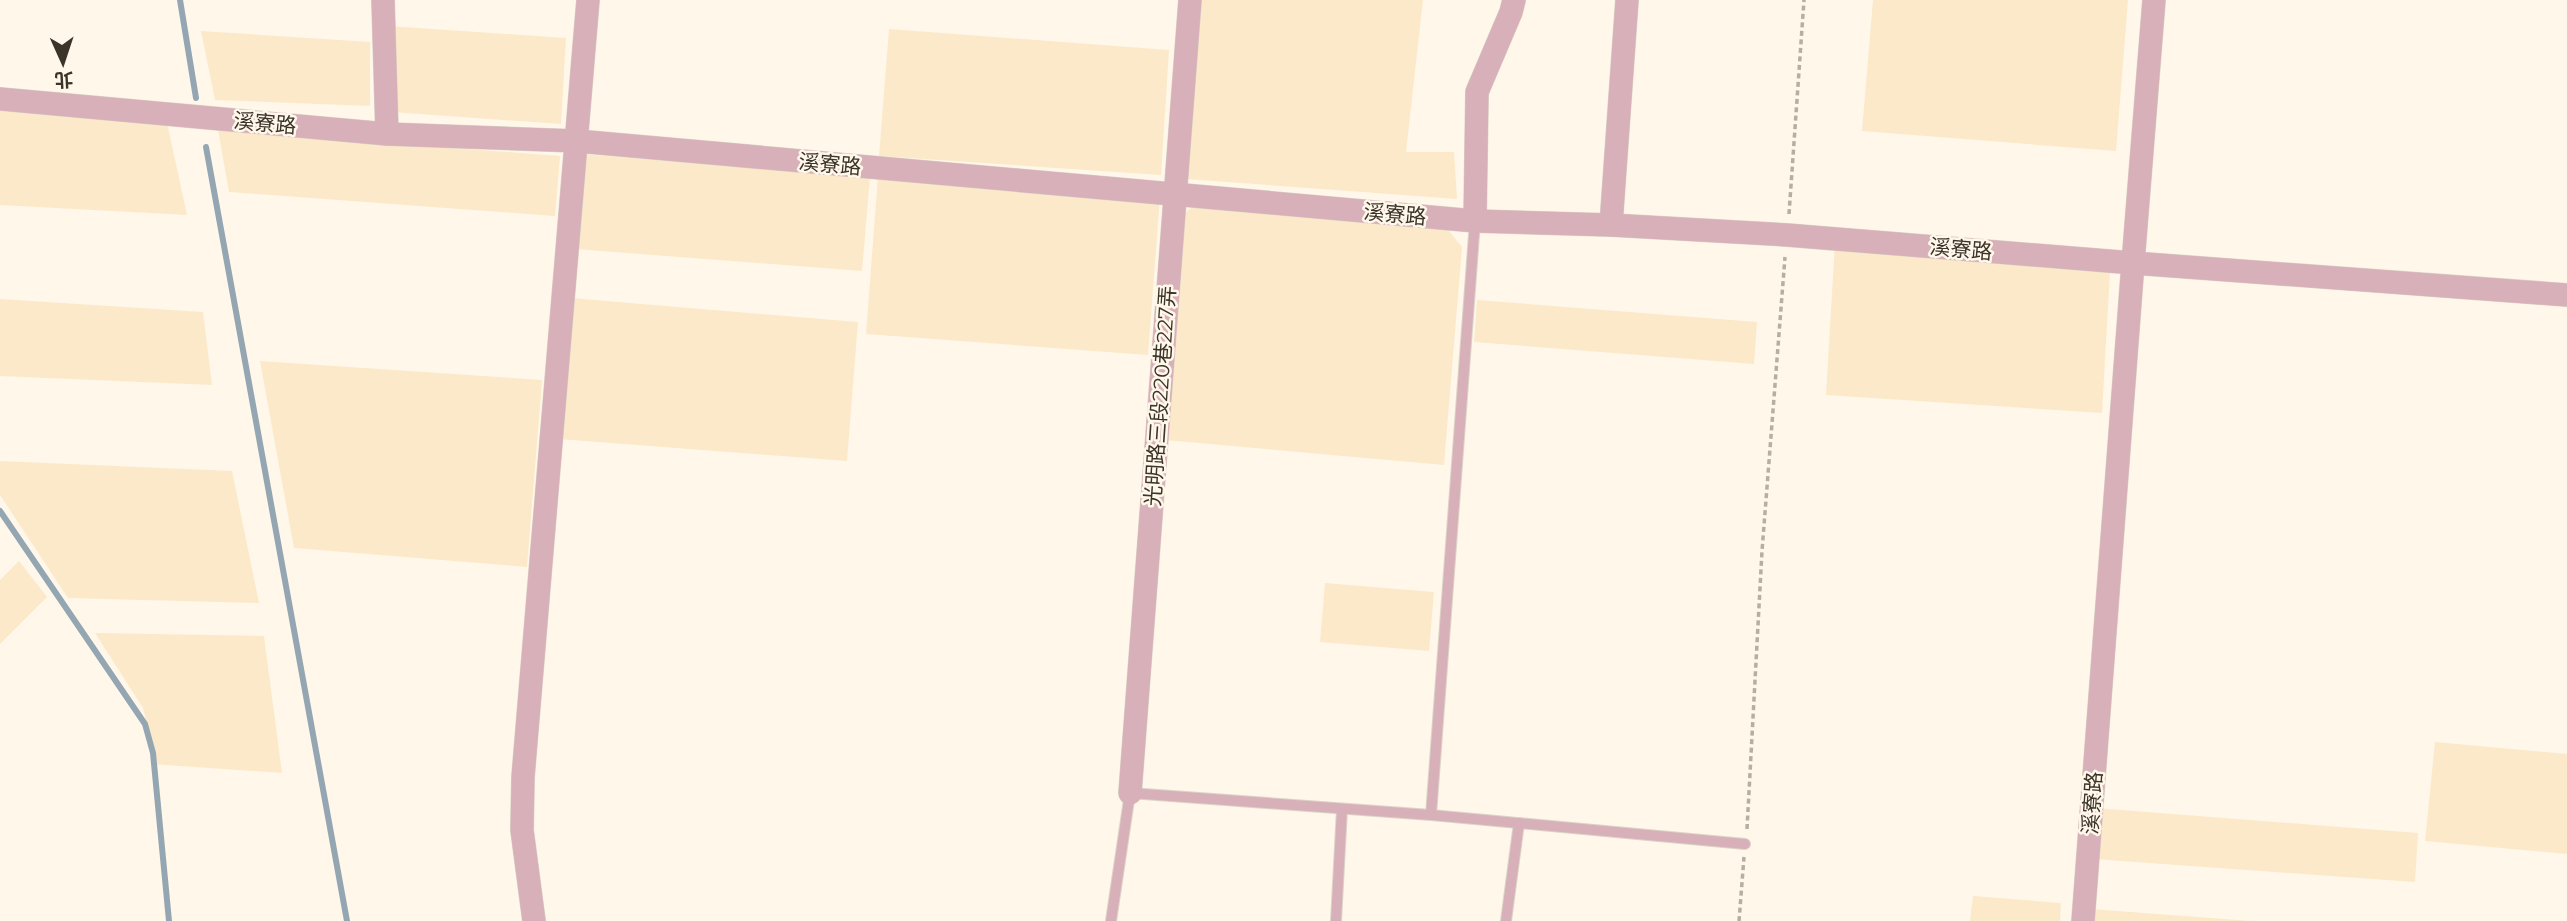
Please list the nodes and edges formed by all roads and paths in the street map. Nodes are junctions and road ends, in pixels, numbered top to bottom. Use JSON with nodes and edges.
{"nodes":[{"id":1,"x":383,"y":0,"type":"edge"},
{"id":2,"x":588,"y":0,"type":"edge"},
{"id":3,"x":1190,"y":0,"type":"edge"},
{"id":4,"x":1514,"y":0,"type":"edge"},
{"id":5,"x":1627,"y":0,"type":"edge"},
{"id":6,"x":1804,"y":0,"type":"edge"},
{"id":7,"x":2154,"y":0,"type":"edge"},
{"id":8,"x":0,"y":99,"type":"edge"},
{"id":9,"x":387,"y":134,"type":"junction"},
{"id":10,"x":578,"y":141,"type":"junction"},
{"id":11,"x":1175,"y":194,"type":"junction"},
{"id":12,"x":1475,"y":221,"type":"junction"},
{"id":13,"x":1611,"y":225,"type":"junction"},
{"id":14,"x":1787,"y":234,"type":"junction"},
{"id":15,"x":2133,"y":263,"type":"junction"},
{"id":16,"x":2567,"y":295,"type":"edge"},
{"id":17,"x":1130,"y":793,"type":"junction"},
{"id":18,"x":1342,"y":808,"type":"junction"},
{"id":19,"x":1431,"y":815,"type":"junction"},
{"id":20,"x":1518,"y":823,"type":"junction"},
{"id":21,"x":1745,"y":844,"type":"junction"},
{"id":22,"x":534,"y":921,"type":"edge"},
{"id":23,"x":1111,"y":921,"type":"edge"},
{"id":24,"x":1336,"y":921,"type":"edge"},
{"id":25,"x":1506,"y":921,"type":"edge"},
{"id":26,"x":1739,"y":921,"type":"edge"},
{"id":27,"x":2083,"y":921,"type":"edge"}],
"edges":[{"from":1,"to":9,"type":"street"},
{"from":2,"to":10,"type":"street"},
{"from":3,"to":11,"type":"street","name":"光明路三段220巷227弄"},
{"from":4,"to":12,"type":"street"},
{"from":5,"to":13,"type":"street"},
{"from":6,"to":14,"type":"path"},
{"from":7,"to":15,"type":"street"},
{"from":8,"to":9,"type":"street","name":"溪寮路"},
{"from":9,"to":10,"type":"street","name":"溪寮路"},
{"from":10,"to":11,"type":"street","name":"溪寮路"},
{"from":10,"to":22,"type":"street"},
{"from":11,"to":12,"type":"street","name":"溪寮路"},
{"from":11,"to":17,"type":"street","name":"光明路三段220巷227弄"},
{"from":12,"to":13,"type":"street","name":"溪寮路"},
{"from":12,"to":19,"type":"lane"},
{"from":13,"to":14,"type":"street","name":"溪寮路"},
{"from":14,"to":15,"type":"street","name":"溪寮路"},
{"from":14,"to":21,"type":"path"},
{"from":15,"to":16,"type":"street"},
{"from":15,"to":27,"type":"street","name":"溪寮路"},
{"from":17,"to":18,"type":"lane"},
{"from":17,"to":23,"type":"lane"},
{"from":18,"to":19,"type":"lane"},
{"from":18,"to":24,"type":"lane"},
{"from":19,"to":20,"type":"lane"},
{"from":20,"to":21,"type":"lane"},
{"from":20,"to":25,"type":"lane"},
{"from":21,"to":26,"type":"path"}]}
